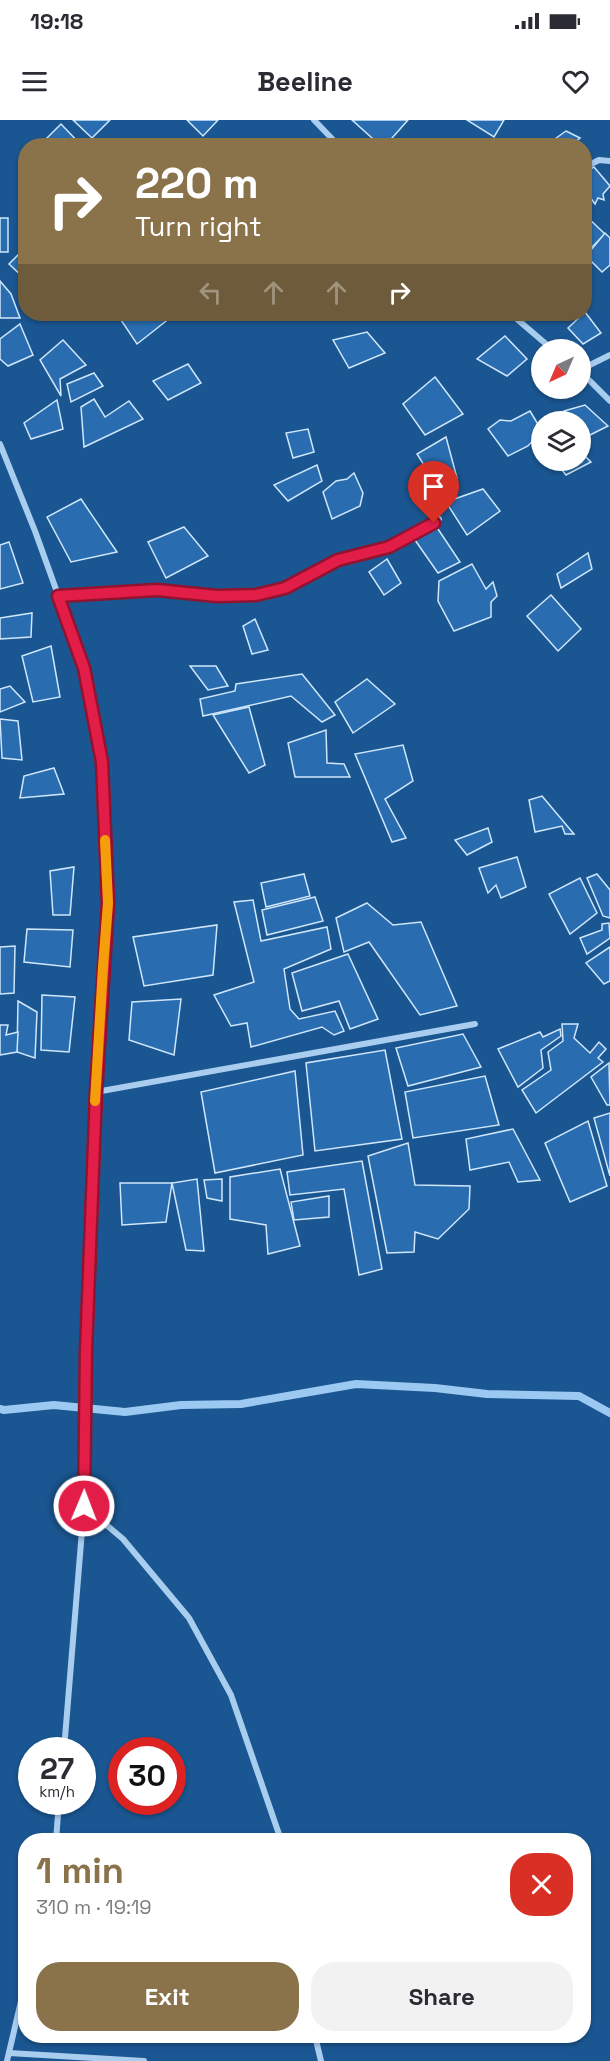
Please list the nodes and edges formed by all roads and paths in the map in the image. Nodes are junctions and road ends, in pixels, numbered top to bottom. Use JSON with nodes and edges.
{"nodes":[{"id":1,"x":314,"y":120,"type":"edge"},
{"id":2,"x":331,"y":138,"type":"edge"},
{"id":3,"x":610,"y":161,"type":"edge"},
{"id":4,"x":592,"y":164,"type":"edge"},
{"id":5,"x":519,"y":321,"type":"edge"},
{"id":6,"x":540,"y":339,"type":"edge"},
{"id":7,"x":610,"y":355,"type":"edge"},
{"id":8,"x":591,"y":365,"type":"edge"},
{"id":9,"x":591,"y":382,"type":"edge"},
{"id":10,"x":610,"y":401,"type":"edge"},
{"id":11,"x":0,"y":444,"type":"edge"},
{"id":12,"x":439,"y":519,"type":"dead end"},
{"id":13,"x":58,"y":596,"type":"junction"},
{"id":14,"x":475,"y":1024,"type":"dead end"},
{"id":15,"x":96,"y":1092,"type":"junction"},
{"id":16,"x":84,"y":1506,"type":"junction"},
{"id":17,"x":65,"y":1737,"type":"edge"},
{"id":18,"x":58,"y":1815,"type":"edge"},
{"id":19,"x":57,"y":1833,"type":"edge"},
{"id":20,"x":279,"y":1833,"type":"edge"},
{"id":21,"x":18,"y":2014,"type":"edge"},
{"id":22,"x":317,"y":2043,"type":"edge"},
{"id":23,"x":9,"y":2053,"type":"junction"},
{"id":24,"x":7,"y":2061,"type":"edge"},
{"id":25,"x":144,"y":2061,"type":"edge"},
{"id":26,"x":321,"y":2061,"type":"edge"}],
"edges":[{"from":1,"to":2,"type":"street"},
{"from":3,"to":4,"type":"street"},
{"from":5,"to":6,"type":"street"},
{"from":7,"to":8,"type":"street"},
{"from":9,"to":10,"type":"street"},
{"from":11,"to":13,"type":"street"},
{"from":12,"to":13,"type":"street"},
{"from":13,"to":15,"type":"street"},
{"from":14,"to":15,"type":"street"},
{"from":15,"to":16,"type":"street"},
{"from":16,"to":17,"type":"street"},
{"from":16,"to":20,"type":"street"},
{"from":18,"to":19,"type":"street"},
{"from":21,"to":23,"type":"street"},
{"from":22,"to":26,"type":"street"},
{"from":23,"to":24,"type":"street"},
{"from":23,"to":25,"type":"street"}]}
